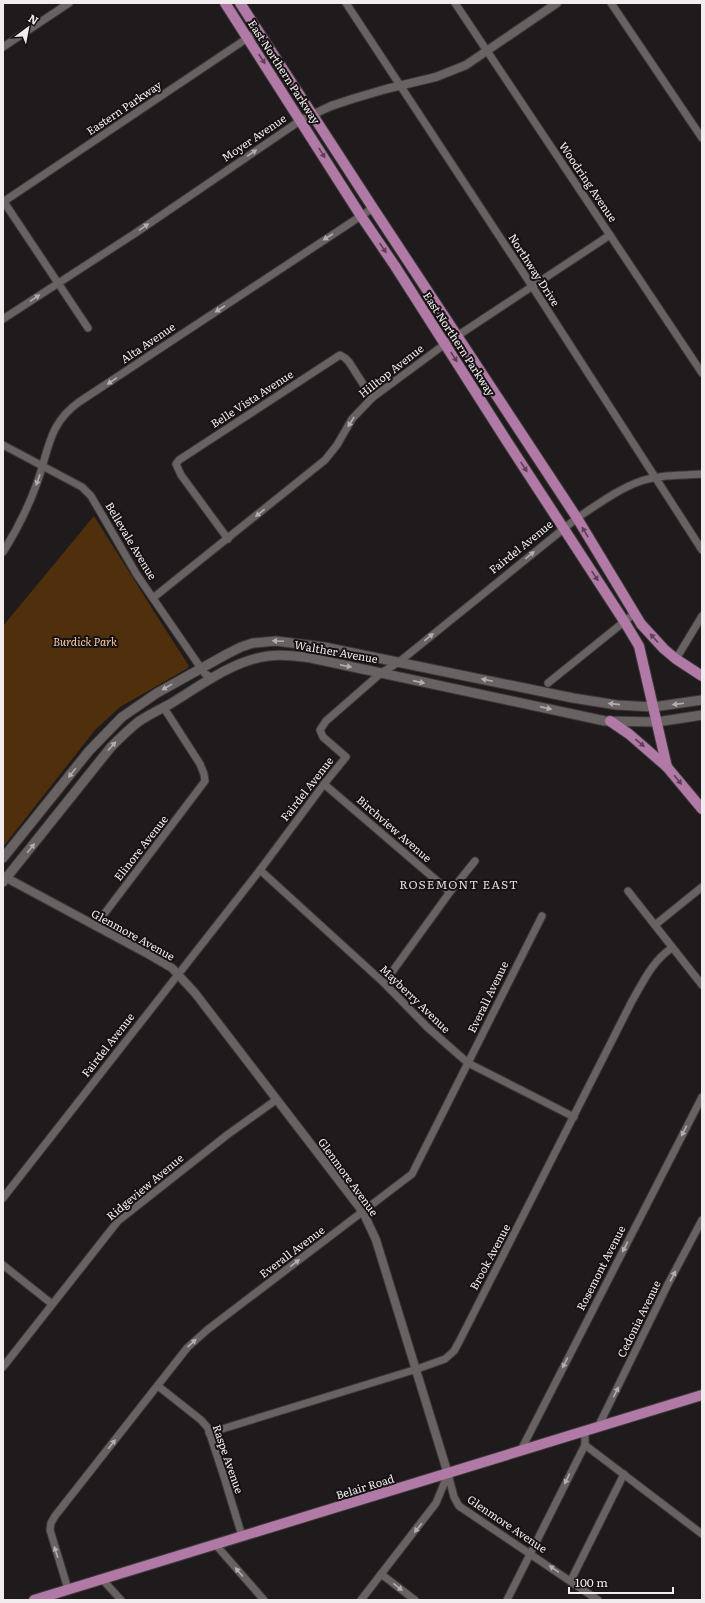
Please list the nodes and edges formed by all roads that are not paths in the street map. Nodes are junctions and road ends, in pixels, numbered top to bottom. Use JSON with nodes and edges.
{"nodes":[{"id":1,"x":70,"y":3,"type":"edge"},
{"id":2,"x":225,"y":3,"type":"edge"},
{"id":3,"x":240,"y":3,"type":"edge"},
{"id":4,"x":346,"y":3,"type":"edge"},
{"id":5,"x":455,"y":3,"type":"edge"},
{"id":6,"x":557,"y":3,"type":"edge"},
{"id":7,"x":611,"y":3,"type":"edge"},
{"id":8,"x":258,"y":32,"type":"junction"},
{"id":9,"x":248,"y":38,"type":"junction"},
{"id":10,"x":3,"y":47,"type":"edge"},
{"id":11,"x":488,"y":52,"type":"junction"},
{"id":12,"x":400,"y":86,"type":"junction"},
{"id":13,"x":312,"y":115,"type":"junction"},
{"id":14,"x":301,"y":120,"type":"junction"},
{"id":15,"x":702,"y":138,"type":"edge"},
{"id":16,"x":3,"y":202,"type":"edge"},
{"id":17,"x":373,"y":208,"type":"junction"},
{"id":18,"x":361,"y":216,"type":"junction"},
{"id":19,"x":610,"y":235,"type":"junction"},
{"id":20,"x":57,"y":283,"type":"junction"},
{"id":21,"x":532,"y":286,"type":"junction"},
{"id":22,"x":3,"y":319,"type":"edge"},
{"id":23,"x":88,"y":328,"type":"dead end"},
{"id":24,"x":456,"y":336,"type":"junction"},
{"id":25,"x":445,"y":344,"type":"junction"},
{"id":26,"x":702,"y":372,"type":"edge"},
{"id":27,"x":372,"y":398,"type":"junction"},
{"id":28,"x":514,"y":423,"type":"junction"},
{"id":29,"x":501,"y":430,"type":"junction"},
{"id":30,"x":3,"y":445,"type":"edge"},
{"id":31,"x":43,"y":466,"type":"junction"},
{"id":32,"x":702,"y":474,"type":"edge"},
{"id":33,"x":656,"y":478,"type":"junction"},
{"id":34,"x":577,"y":518,"type":"junction"},
{"id":35,"x":563,"y":527,"type":"junction"},
{"id":36,"x":228,"y":539,"type":"junction"},
{"id":37,"x":702,"y":550,"type":"edge"},
{"id":38,"x":3,"y":552,"type":"edge"},
{"id":39,"x":153,"y":598,"type":"junction"},
{"id":40,"x":635,"y":613,"type":"junction"},
{"id":41,"x":702,"y":616,"type":"edge"},
{"id":42,"x":624,"y":621,"type":"junction"},
{"id":43,"x":676,"y":659,"type":"junction"},
{"id":44,"x":399,"y":662,"type":"junction"},
{"id":45,"x":202,"y":669,"type":"junction"},
{"id":46,"x":381,"y":673,"type":"junction"},
{"id":47,"x":702,"y":676,"type":"edge"},
{"id":48,"x":213,"y":678,"type":"junction"},
{"id":49,"x":548,"y":683,"type":"dead end"},
{"id":50,"x":702,"y":700,"type":"edge"},
{"id":51,"x":653,"y":707,"type":"junction"},
{"id":52,"x":164,"y":708,"type":"junction"},
{"id":53,"x":702,"y":715,"type":"edge"},
{"id":54,"x":610,"y":721,"type":"junction"},
{"id":55,"x":657,"y":722,"type":"junction"},
{"id":56,"x":667,"y":766,"type":"junction"},
{"id":57,"x":324,"y":784,"type":"junction"},
{"id":58,"x":702,"y":809,"type":"edge"},
{"id":59,"x":3,"y":858,"type":"edge"},
{"id":60,"x":476,"y":861,"type":"dead end"},
{"id":61,"x":260,"y":870,"type":"junction"},
{"id":62,"x":4,"y":879,"type":"edge"},
{"id":63,"x":702,"y":887,"type":"edge"},
{"id":64,"x":628,"y":890,"type":"dead end"},
{"id":65,"x":450,"y":892,"type":"junction"},
{"id":66,"x":542,"y":916,"type":"dead end"},
{"id":67,"x":655,"y":925,"type":"junction"},
{"id":68,"x":95,"y":926,"type":"junction"},
{"id":69,"x":672,"y":948,"type":"junction"},
{"id":70,"x":178,"y":973,"type":"junction"},
{"id":71,"x":384,"y":983,"type":"junction"},
{"id":72,"x":702,"y":985,"type":"edge"},
{"id":73,"x":468,"y":1063,"type":"junction"},
{"id":74,"x":702,"y":1097,"type":"edge"},
{"id":75,"x":276,"y":1100,"type":"junction"},
{"id":76,"x":574,"y":1117,"type":"junction"},
{"id":77,"x":3,"y":1198,"type":"edge"},
{"id":78,"x":363,"y":1212,"type":"junction"},
{"id":79,"x":702,"y":1220,"type":"edge"},
{"id":80,"x":3,"y":1265,"type":"edge"},
{"id":81,"x":52,"y":1304,"type":"junction"},
{"id":82,"x":3,"y":1367,"type":"edge"},
{"id":83,"x":417,"y":1369,"type":"junction"},
{"id":84,"x":158,"y":1386,"type":"junction"},
{"id":85,"x":702,"y":1395,"type":"edge"},
{"id":86,"x":598,"y":1428,"type":"junction"},
{"id":87,"x":585,"y":1432,"type":"junction"},
{"id":88,"x":209,"y":1433,"type":"junction"},
{"id":89,"x":585,"y":1444,"type":"junction"},
{"id":90,"x":521,"y":1450,"type":"junction"},
{"id":91,"x":448,"y":1474,"type":"junction"},
{"id":92,"x":624,"y":1474,"type":"junction"},
{"id":93,"x":440,"y":1496,"type":"junction"},
{"id":94,"x":454,"y":1497,"type":"junction"},
{"id":95,"x":702,"y":1534,"type":"edge"},
{"id":96,"x":242,"y":1536,"type":"junction"},
{"id":97,"x":215,"y":1544,"type":"junction"},
{"id":98,"x":530,"y":1553,"type":"junction"},
{"id":99,"x":381,"y":1574,"type":"junction"},
{"id":100,"x":102,"y":1579,"type":"junction"},
{"id":101,"x":570,"y":1580,"type":"junction"},
{"id":102,"x":68,"y":1589,"type":"junction"},
{"id":103,"x":34,"y":1600,"type":"edge"},
{"id":104,"x":121,"y":1600,"type":"edge"},
{"id":105,"x":264,"y":1600,"type":"edge"},
{"id":106,"x":361,"y":1600,"type":"edge"},
{"id":107,"x":415,"y":1600,"type":"edge"},
{"id":108,"x":507,"y":1600,"type":"edge"},
{"id":109,"x":598,"y":1600,"type":"edge"}],
"edges":[{"from":1,"to":10,"type":"street"},
{"from":2,"to":9,"type":"main road","name":"East Northern Parkway"},
{"from":3,"to":8,"type":"main road","name":"East Northern Parkway"},
{"from":4,"to":12,"type":"street","name":"Northway Drive"},
{"from":5,"to":11,"type":"street","name":"Woodring Avenue"},
{"from":6,"to":11,"type":"street","name":"Moyer Avenue"},
{"from":7,"to":15,"type":"street"},
{"from":8,"to":9,"type":"street","name":"Eastern Parkway"},
{"from":8,"to":13,"type":"main road","name":"East Northern Parkway"},
{"from":9,"to":14,"type":"main road","name":"East Northern Parkway","one_way":true},
{"from":9,"to":16,"type":"street","name":"Eastern Parkway"},
{"from":11,"to":12,"type":"street","name":"Moyer Avenue"},
{"from":11,"to":19,"type":"street","name":"Woodring Avenue"},
{"from":12,"to":13,"type":"street","name":"Moyer Avenue"},
{"from":12,"to":21,"type":"street","name":"Northway Drive"},
{"from":13,"to":14,"type":"street","name":"Moyer Avenue"},
{"from":13,"to":17,"type":"main road","name":"East Northern Parkway"},
{"from":14,"to":18,"type":"main road","name":"East Northern Parkway","one_way":true},
{"from":20,"to":14,"type":"street","name":"Moyer Avenue","one_way":true},
{"from":16,"to":20,"type":"street"},
{"from":17,"to":18,"type":"street","name":"Alta Avenue"},
{"from":17,"to":24,"type":"main road","name":"East Northern Parkway"},
{"from":18,"to":25,"type":"main road","name":"East Northern Parkway","one_way":true},
{"from":18,"to":31,"type":"street","name":"Alta Avenue","one_way":true},
{"from":19,"to":21,"type":"street","name":"Hilltop Avenue"},
{"from":19,"to":26,"type":"street","name":"Woodring Avenue"},
{"from":22,"to":20,"type":"street","name":"Moyer Avenue","one_way":true},
{"from":20,"to":23,"type":"street"},
{"from":21,"to":24,"type":"street","name":"Hilltop Avenue"},
{"from":21,"to":33,"type":"street","name":"Northway Drive"},
{"from":24,"to":25,"type":"street","name":"Hilltop Avenue"},
{"from":24,"to":28,"type":"main road","name":"East Northern Parkway"},
{"from":25,"to":27,"type":"street","name":"Hilltop Avenue"},
{"from":25,"to":29,"type":"main road","name":"East Northern Parkway","one_way":true},
{"from":27,"to":36,"type":"street","name":"Hilltop Avenue","one_way":true},
{"from":27,"to":36,"type":"street","name":"Belle Vista Avenue"},
{"from":28,"to":29,"type":"main road"},
{"from":28,"to":34,"type":"main road","name":"East Northern Parkway"},
{"from":29,"to":35,"type":"main road","name":"East Northern Parkway","one_way":true},
{"from":30,"to":31,"type":"street","name":"Bellevale Avenue"},
{"from":31,"to":38,"type":"street","name":"Alta Avenue","one_way":true},
{"from":31,"to":39,"type":"street","name":"Bellevale Avenue"},
{"from":32,"to":33,"type":"street","name":"Fairdel Avenue"},
{"from":33,"to":34,"type":"street","name":"Fairdel Avenue"},
{"from":33,"to":37,"type":"street","name":"Northway Drive"},
{"from":34,"to":35,"type":"street","name":"Fairdel Avenue"},
{"from":40,"to":34,"type":"main road","name":"East Northern Parkway","one_way":true},
{"from":35,"to":42,"type":"main road","name":"East Northern Parkway","one_way":true},
{"from":44,"to":35,"type":"street","name":"Fairdel Avenue","one_way":true},
{"from":36,"to":39,"type":"street","name":"Hilltop Avenue"},
{"from":39,"to":45,"type":"street","name":"Bellevale Avenue"},
{"from":40,"to":42,"type":"street"},
{"from":43,"to":40,"type":"main road","name":"East Northern Parkway","one_way":true},
{"from":41,"to":43,"type":"street"},
{"from":42,"to":49,"type":"street"},
{"from":42,"to":51,"type":"main road","name":"East Northern Parkway"},
{"from":43,"to":47,"type":"main road","name":"East Northern Parkway"},
{"from":44,"to":45,"type":"main road","name":"Walther Avenue","one_way":true},
{"from":44,"to":46,"type":"street","name":"Fairdel Avenue"},
{"from":51,"to":44,"type":"main road","name":"Walther Avenue","one_way":true},
{"from":45,"to":48,"type":"street","name":"Bellevale Avenue"},
{"from":45,"to":59,"type":"main road","name":"Walther Avenue","one_way":true},
{"from":48,"to":46,"type":"main road","name":"Walther Avenue","one_way":true},
{"from":46,"to":54,"type":"main road","name":"Walther Avenue","one_way":true},
{"from":46,"to":57,"type":"street","name":"Fairdel Avenue"},
{"from":48,"to":52,"type":"main road","name":"Walther Avenue"},
{"from":50,"to":51,"type":"main road","name":"Walther Avenue","one_way":true},
{"from":51,"to":55,"type":"main road","name":"East Northern Parkway"},
{"from":62,"to":52,"type":"main road","name":"Walther Avenue","one_way":true},
{"from":52,"to":68,"type":"street","name":"Elinore Avenue"},
{"from":53,"to":55,"type":"main road","name":"Walther Avenue"},
{"from":54,"to":55,"type":"main road","name":"Walther Avenue"},
{"from":54,"to":56,"type":"main road","one_way":true},
{"from":55,"to":56,"type":"main road","name":"East Northern Parkway"},
{"from":56,"to":58,"type":"main road","one_way":true},
{"from":57,"to":61,"type":"street","name":"Fairdel Avenue"},
{"from":57,"to":65,"type":"street","name":"Birchview Avenue"},
{"from":60,"to":65,"type":"street"},
{"from":61,"to":70,"type":"street","name":"Fairdel Avenue"},
{"from":61,"to":71,"type":"street","name":"Mayberry Avenue"},
{"from":62,"to":68,"type":"street","name":"Glenmore Avenue"},
{"from":63,"to":67,"type":"street"},
{"from":64,"to":67,"type":"street"},
{"from":65,"to":71,"type":"street"},
{"from":66,"to":73,"type":"street","name":"Everall Avenue"},
{"from":67,"to":69,"type":"street"},
{"from":68,"to":70,"type":"street","name":"Glenmore Avenue"},
{"from":69,"to":72,"type":"street"},
{"from":69,"to":76,"type":"street","name":"Brook Avenue"},
{"from":70,"to":75,"type":"street","name":"Glenmore Avenue"},
{"from":70,"to":77,"type":"street","name":"Fairdel Avenue"},
{"from":71,"to":73,"type":"street","name":"Mayberry Avenue"},
{"from":73,"to":76,"type":"street","name":"Mayberry Avenue"},
{"from":73,"to":78,"type":"street","name":"Everall Avenue"},
{"from":74,"to":90,"type":"street","name":"Rosemont Avenue","one_way":true},
{"from":75,"to":78,"type":"street","name":"Glenmore Avenue"},
{"from":75,"to":81,"type":"street","name":"Ridgeview Avenue"},
{"from":76,"to":83,"type":"street","name":"Brook Avenue"},
{"from":78,"to":83,"type":"street","name":"Glenmore Avenue"},
{"from":84,"to":78,"type":"street","name":"Everall Avenue","one_way":true},
{"from":86,"to":79,"type":"street","name":"Cedonia Avenue","one_way":true},
{"from":80,"to":81,"type":"street"},
{"from":81,"to":82,"type":"street","name":"Ridgeview Avenue"},
{"from":83,"to":88,"type":"street","name":"Brook Avenue"},
{"from":83,"to":91,"type":"street","name":"Glenmore Avenue"},
{"from":84,"to":88,"type":"street","name":"Raspe Avenue"},
{"from":102,"to":84,"type":"street","name":"Everall Avenue","one_way":true},
{"from":85,"to":86,"type":"main road","name":"Belair Road"},
{"from":86,"to":87,"type":"main road","name":"Belair Road"},
{"from":87,"to":89,"type":"street"},
{"from":87,"to":90,"type":"main road","name":"Belair Road"},
{"from":88,"to":96,"type":"street","name":"Raspe Avenue"},
{"from":89,"to":92,"type":"street"},
{"from":89,"to":98,"type":"street","one_way":true},
{"from":90,"to":91,"type":"main road","name":"Belair Road"},
{"from":91,"to":93,"type":"street"},
{"from":91,"to":94,"type":"street","name":"Glenmore Avenue"},
{"from":91,"to":96,"type":"main road","name":"Belair Road"},
{"from":92,"to":95,"type":"street"},
{"from":92,"to":101,"type":"street"},
{"from":93,"to":94,"type":"street"},
{"from":93,"to":99,"type":"street","one_way":true},
{"from":94,"to":98,"type":"street","name":"Glenmore Avenue"},
{"from":96,"to":97,"type":"main road","name":"Belair Road"},
{"from":97,"to":100,"type":"main road","name":"Belair Road"},
{"from":105,"to":97,"type":"street","one_way":true},
{"from":101,"to":98,"type":"street","name":"Glenmore Avenue","one_way":true},
{"from":98,"to":108,"type":"street"},
{"from":99,"to":106,"type":"street"},
{"from":99,"to":107,"type":"street","one_way":true},
{"from":100,"to":102,"type":"main road","name":"Belair Road"},
{"from":100,"to":104,"type":"street"},
{"from":101,"to":109,"type":"street","name":"Glenmore Avenue"},
{"from":102,"to":103,"type":"main road","name":"Belair Road"}]}
